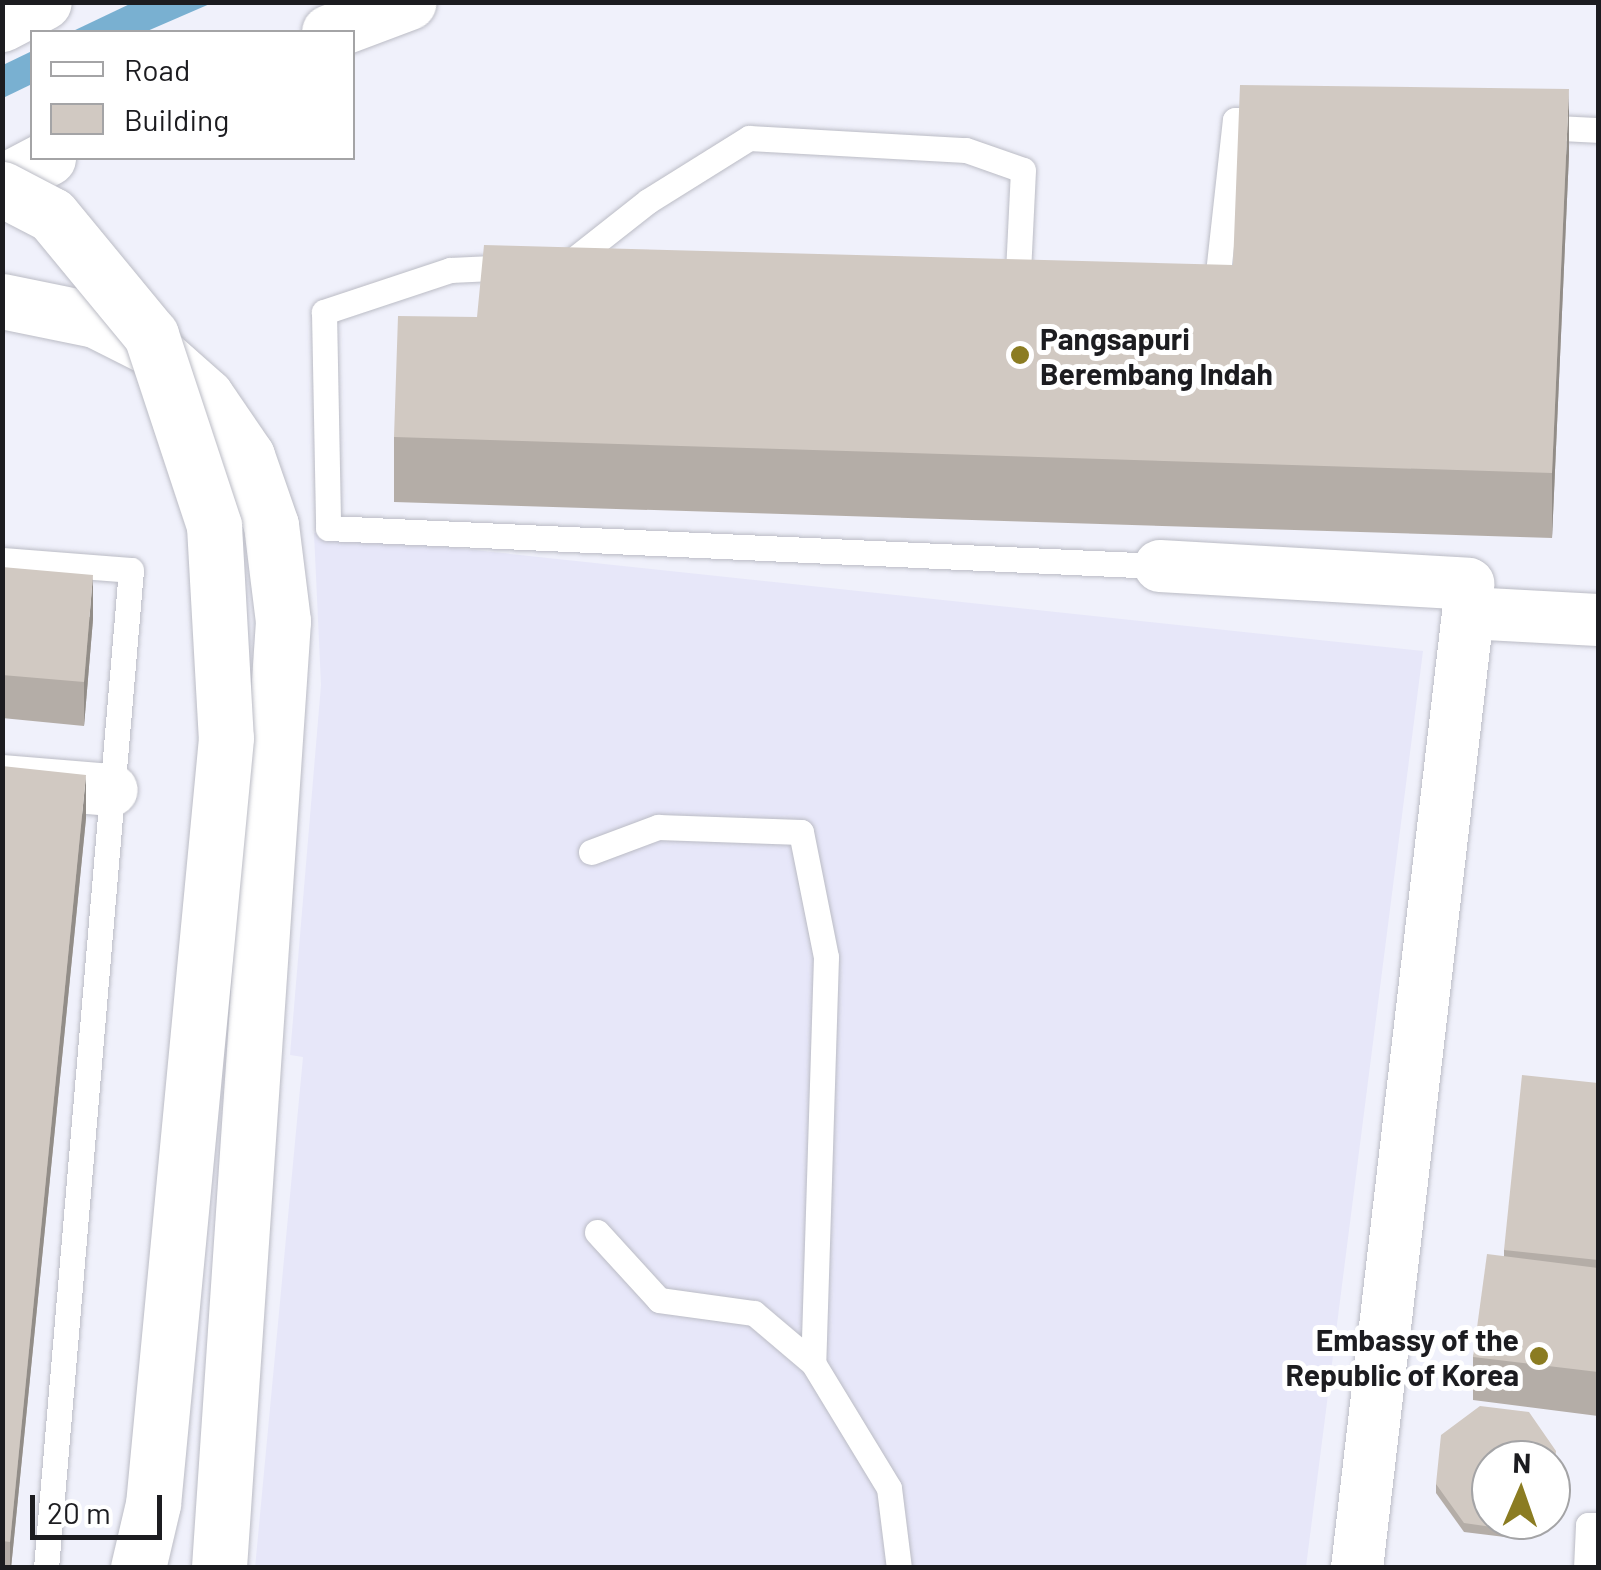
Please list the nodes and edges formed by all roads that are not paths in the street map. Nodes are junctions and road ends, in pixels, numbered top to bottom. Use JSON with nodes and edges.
{"nodes":[{"id":1,"x":44,"y":2,"type":"edge"},
{"id":2,"x":409,"y":2,"type":"edge"},
{"id":3,"x":2,"y":24,"type":"edge"},
{"id":4,"x":334,"y":30,"type":"edge"},
{"id":5,"x":1290,"y":120,"type":"edge"},
{"id":6,"x":1520,"y":126,"type":"edge"},
{"id":7,"x":1598,"y":130,"type":"edge"},
{"id":8,"x":45,"y":160,"type":"edge"},
{"id":9,"x":2,"y":185,"type":"edge"},
{"id":10,"x":621,"y":262,"type":"edge"},
{"id":11,"x":568,"y":264,"type":"junction"},
{"id":12,"x":1018,"y":271,"type":"edge"},
{"id":13,"x":1184,"y":288,"type":"edge"},
{"id":14,"x":2,"y":301,"type":"edge"},
{"id":15,"x":2,"y":560,"type":"edge"},
{"id":16,"x":1160,"y":566,"type":"joint"},
{"id":17,"x":1598,"y":588,"type":"edge"},
{"id":18,"x":1468,"y":599,"type":"junction"},
{"id":19,"x":1598,"y":620,"type":"edge"},
{"id":20,"x":2,"y":782,"type":"edge"},
{"id":21,"x":112,"y":790,"type":"junction"},
{"id":22,"x":591,"y":852,"type":"dead end"},
{"id":23,"x":597,"y":1232,"type":"dead end"},
{"id":24,"x":813,"y":1363,"type":"junction"},
{"id":25,"x":1598,"y":1526,"type":"edge"},
{"id":26,"x":222,"y":1542,"type":"edge"},
{"id":27,"x":46,"y":1568,"type":"edge"},
{"id":28,"x":138,"y":1568,"type":"edge"},
{"id":29,"x":246,"y":1568,"type":"edge"},
{"id":30,"x":898,"y":1568,"type":"edge"},
{"id":31,"x":1357,"y":1568,"type":"edge"},
{"id":32,"x":1586,"y":1568,"type":"edge"}],
"edges":[{"from":1,"to":3,"type":"highway"},
{"from":2,"to":4,"type":"highway"},
{"from":5,"to":13,"type":"lane"},
{"from":6,"to":7,"type":"lane"},
{"from":8,"to":9,"type":"highway"},
{"from":9,"to":28,"type":"highway","bridge":true},
{"from":10,"to":11,"type":"lane"},
{"from":11,"to":12,"type":"lane"},
{"from":11,"to":16,"type":"lane"},
{"from":14,"to":26,"type":"highway","bridge":true},
{"from":15,"to":21,"type":"lane"},
{"from":16,"to":18,"type":"street"},
{"from":17,"to":18,"type":"street"},
{"from":18,"to":19,"type":"street"},
{"from":18,"to":31,"type":"street"},
{"from":20,"to":21,"type":"street"},
{"from":21,"to":27,"type":"lane"},
{"from":22,"to":24,"type":"lane"},
{"from":23,"to":24,"type":"lane"},
{"from":24,"to":30,"type":"lane"},
{"from":25,"to":32,"type":"lane"},
{"from":26,"to":29,"type":"street"}]}
